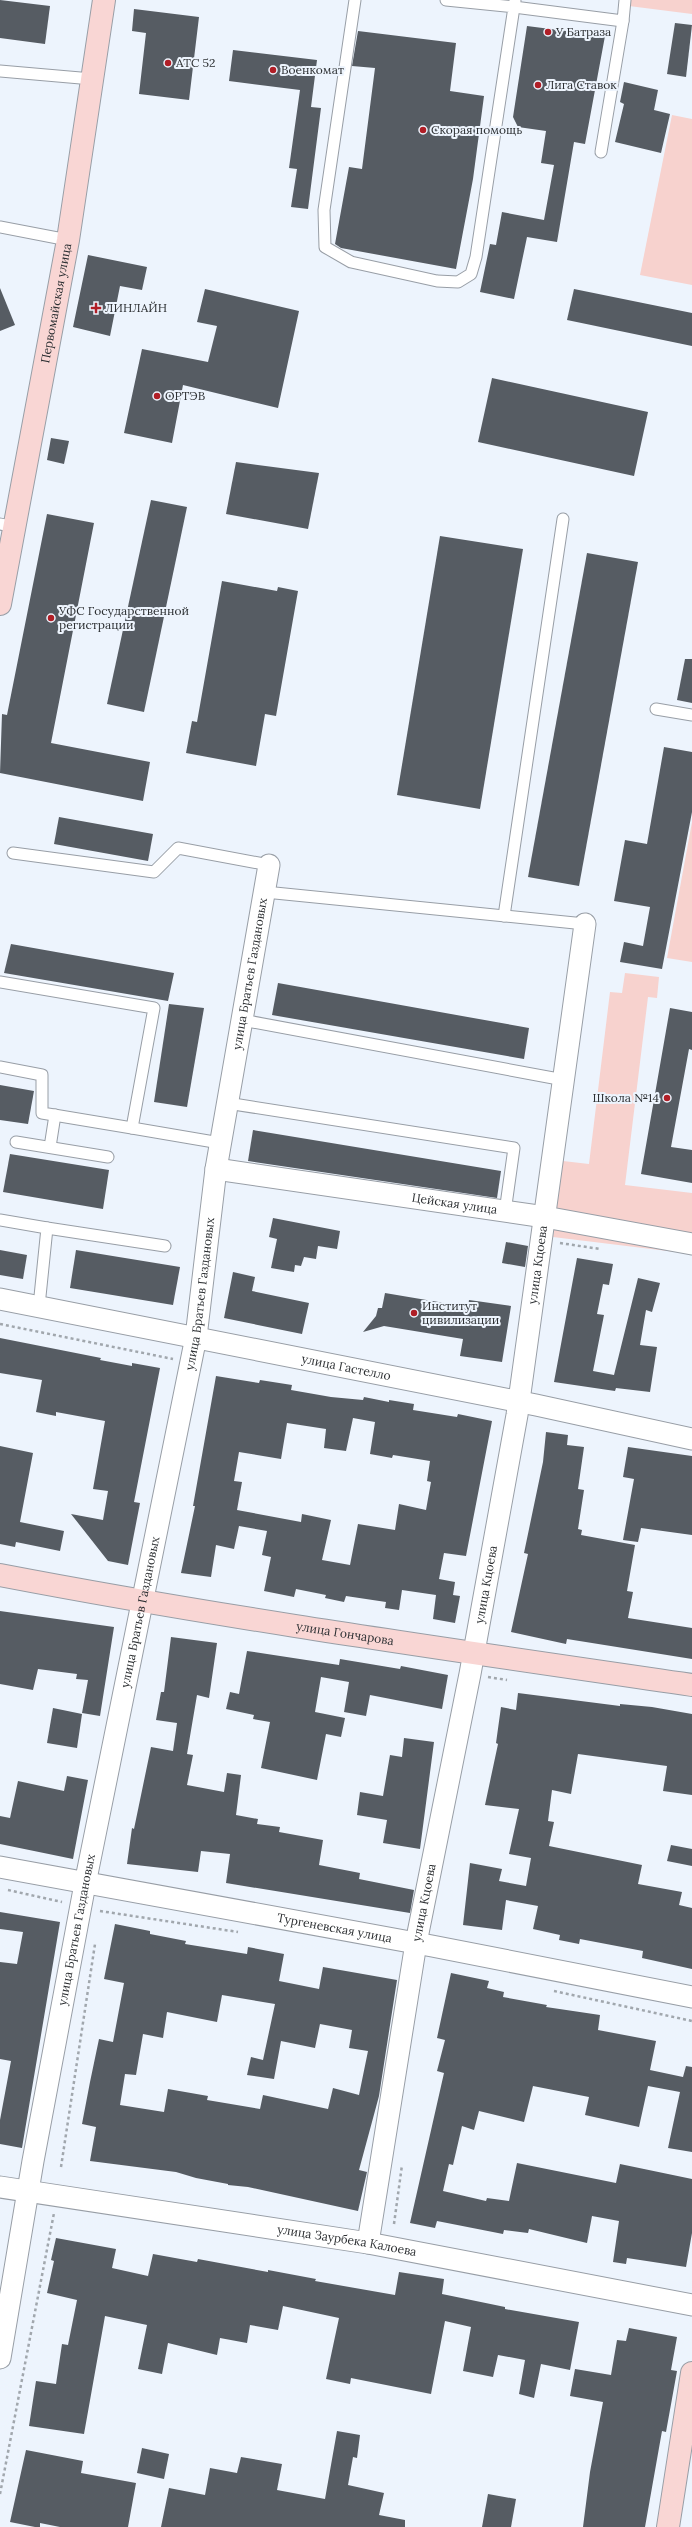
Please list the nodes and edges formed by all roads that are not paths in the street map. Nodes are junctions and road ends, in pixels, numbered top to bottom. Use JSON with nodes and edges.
{"nodes":[{"id":1,"x":104,"y":0,"type":"edge"},
{"id":2,"x":355,"y":0,"type":"edge"},
{"id":3,"x":446,"y":0,"type":"edge"},
{"id":4,"x":625,"y":0,"type":"edge"},
{"id":5,"x":515,"y":3,"type":"edge"},
{"id":6,"x":623,"y":21,"type":"junction"},
{"id":7,"x":0,"y":71,"type":"edge"},
{"id":8,"x":92,"y":79,"type":"junction"},
{"id":9,"x":601,"y":152,"type":"dead end"},
{"id":10,"x":0,"y":227,"type":"edge"},
{"id":11,"x":68,"y":240,"type":"junction"},
{"id":12,"x":563,"y":519,"type":"dead end"},
{"id":13,"x":8,"y":525,"type":"edge"},
{"id":14,"x":0,"y":604,"type":"edge"},
{"id":15,"x":656,"y":709,"type":"dead end"},
{"id":16,"x":692,"y":715,"type":"edge"},
{"id":17,"x":13,"y":852,"type":"dead end"},
{"id":18,"x":269,"y":865,"type":"joint"},
{"id":19,"x":265,"y":892,"type":"junction"},
{"id":20,"x":504,"y":916,"type":"junction"},
{"id":21,"x":585,"y":924,"type":"joint"},
{"id":22,"x":0,"y":982,"type":"edge"},
{"id":23,"x":242,"y":1020,"type":"junction"},
{"id":24,"x":0,"y":1067,"type":"edge"},
{"id":25,"x":564,"y":1080,"type":"junction"},
{"id":26,"x":227,"y":1103,"type":"junction"},
{"id":27,"x":55,"y":1115,"type":"junction"},
{"id":28,"x":132,"y":1128,"type":"junction"},
{"id":29,"x":16,"y":1142,"type":"dead end"},
{"id":30,"x":220,"y":1143,"type":"junction"},
{"id":31,"x":50,"y":1147,"type":"junction"},
{"id":32,"x":108,"y":1157,"type":"dead end"},
{"id":33,"x":216,"y":1169,"type":"junction"},
{"id":34,"x":505,"y":1212,"type":"junction"},
{"id":35,"x":545,"y":1217,"type":"junction"},
{"id":36,"x":0,"y":1220,"type":"edge"},
{"id":37,"x":47,"y":1228,"type":"junction"},
{"id":38,"x":692,"y":1244,"type":"edge"},
{"id":39,"x":165,"y":1246,"type":"dead end"},
{"id":40,"x":0,"y":1299,"type":"edge"},
{"id":41,"x":39,"y":1306,"type":"junction"},
{"id":42,"x":196,"y":1337,"type":"junction"},
{"id":43,"x":519,"y":1402,"type":"junction"},
{"id":44,"x":692,"y":1439,"type":"edge"},
{"id":45,"x":0,"y":1575,"type":"edge"},
{"id":46,"x":142,"y":1602,"type":"junction"},
{"id":47,"x":472,"y":1653,"type":"junction"},
{"id":48,"x":692,"y":1685,"type":"edge"},
{"id":49,"x":0,"y":1868,"type":"edge"},
{"id":50,"x":85,"y":1884,"type":"junction"},
{"id":51,"x":416,"y":1943,"type":"junction"},
{"id":52,"x":692,"y":1997,"type":"edge"},
{"id":53,"x":0,"y":2187,"type":"edge"},
{"id":54,"x":29,"y":2191,"type":"junction"},
{"id":55,"x":368,"y":2243,"type":"junction"},
{"id":56,"x":692,"y":2305,"type":"edge"},
{"id":57,"x":0,"y":2358,"type":"edge"},
{"id":58,"x":692,"y":2373,"type":"edge"},
{"id":59,"x":668,"y":2527,"type":"edge"}],
"edges":[{"from":1,"to":8,"type":"street","name":"Первомайская улица"},
{"from":2,"to":5,"type":"lane"},
{"from":3,"to":5,"type":"lane"},
{"from":4,"to":6,"type":"lane"},
{"from":5,"to":6,"type":"lane"},
{"from":6,"to":9,"type":"lane"},
{"from":7,"to":8,"type":"lane"},
{"from":8,"to":11,"type":"street","name":"Первомайская улица"},
{"from":10,"to":11,"type":"lane"},
{"from":11,"to":13,"type":"street","name":"Первомайская улица"},
{"from":12,"to":20,"type":"lane"},
{"from":13,"to":14,"type":"street","name":"Первомайская улица"},
{"from":15,"to":16,"type":"lane"},
{"from":17,"to":18,"type":"lane"},
{"from":18,"to":19,"type":"street","name":"улица Братьев Газдановых"},
{"from":19,"to":20,"type":"lane"},
{"from":19,"to":23,"type":"street","name":"улица Братьев Газдановых"},
{"from":20,"to":21,"type":"lane"},
{"from":21,"to":25,"type":"street","name":"улица Кцоева"},
{"from":22,"to":28,"type":"lane"},
{"from":23,"to":25,"type":"lane"},
{"from":23,"to":26,"type":"street","name":"улица Братьев Газдановых"},
{"from":24,"to":27,"type":"lane"},
{"from":25,"to":35,"type":"street","name":"улица Кцоева"},
{"from":26,"to":30,"type":"street","name":"улица Братьев Газдановых"},
{"from":26,"to":34,"type":"lane"},
{"from":27,"to":28,"type":"lane"},
{"from":27,"to":31,"type":"lane"},
{"from":28,"to":30,"type":"lane"},
{"from":29,"to":31,"type":"lane"},
{"from":30,"to":33,"type":"street","name":"улица Братьев Газдановых"},
{"from":31,"to":32,"type":"lane"},
{"from":33,"to":34,"type":"street","name":"Цейская улица"},
{"from":33,"to":42,"type":"street","name":"улица Братьев Газдановых"},
{"from":34,"to":35,"type":"street","name":"Цейская улица"},
{"from":35,"to":38,"type":"street","name":"Цейская улица"},
{"from":35,"to":43,"type":"street","name":"улица Кцоева"},
{"from":36,"to":37,"type":"lane"},
{"from":37,"to":39,"type":"lane"},
{"from":37,"to":41,"type":"lane"},
{"from":40,"to":41,"type":"street","name":"улица Гастелло"},
{"from":41,"to":42,"type":"street","name":"улица Гастелло"},
{"from":42,"to":43,"type":"street","name":"улица Гастелло"},
{"from":42,"to":46,"type":"street","name":"улица Братьев Газдановых"},
{"from":43,"to":44,"type":"street","name":"улица Гастелло"},
{"from":43,"to":47,"type":"street","name":"улица Кцоева"},
{"from":45,"to":46,"type":"street","name":"улица Гончарова"},
{"from":46,"to":47,"type":"street","name":"улица Гончарова"},
{"from":46,"to":50,"type":"street","name":"улица Братьев Газдановых"},
{"from":47,"to":48,"type":"street","name":"улица Гончарова"},
{"from":47,"to":51,"type":"street","name":"улица Кцоева"},
{"from":49,"to":50,"type":"street","name":"Тургеневская улица"},
{"from":50,"to":51,"type":"street","name":"Тургеневская улица"},
{"from":50,"to":54,"type":"street","name":"улица Братьев Газдановых"},
{"from":51,"to":52,"type":"street","name":"Тургеневская улица"},
{"from":51,"to":55,"type":"street","name":"улица Кцоева"},
{"from":53,"to":54,"type":"street","name":"улица Заурбека Калоева"},
{"from":54,"to":55,"type":"street","name":"улица Заурбека Калоева"},
{"from":54,"to":57,"type":"street","name":"улица Братьев Газдановых"},
{"from":55,"to":56,"type":"street","name":"улица Заурбека Калоева"},
{"from":58,"to":59,"type":"street"}]}
